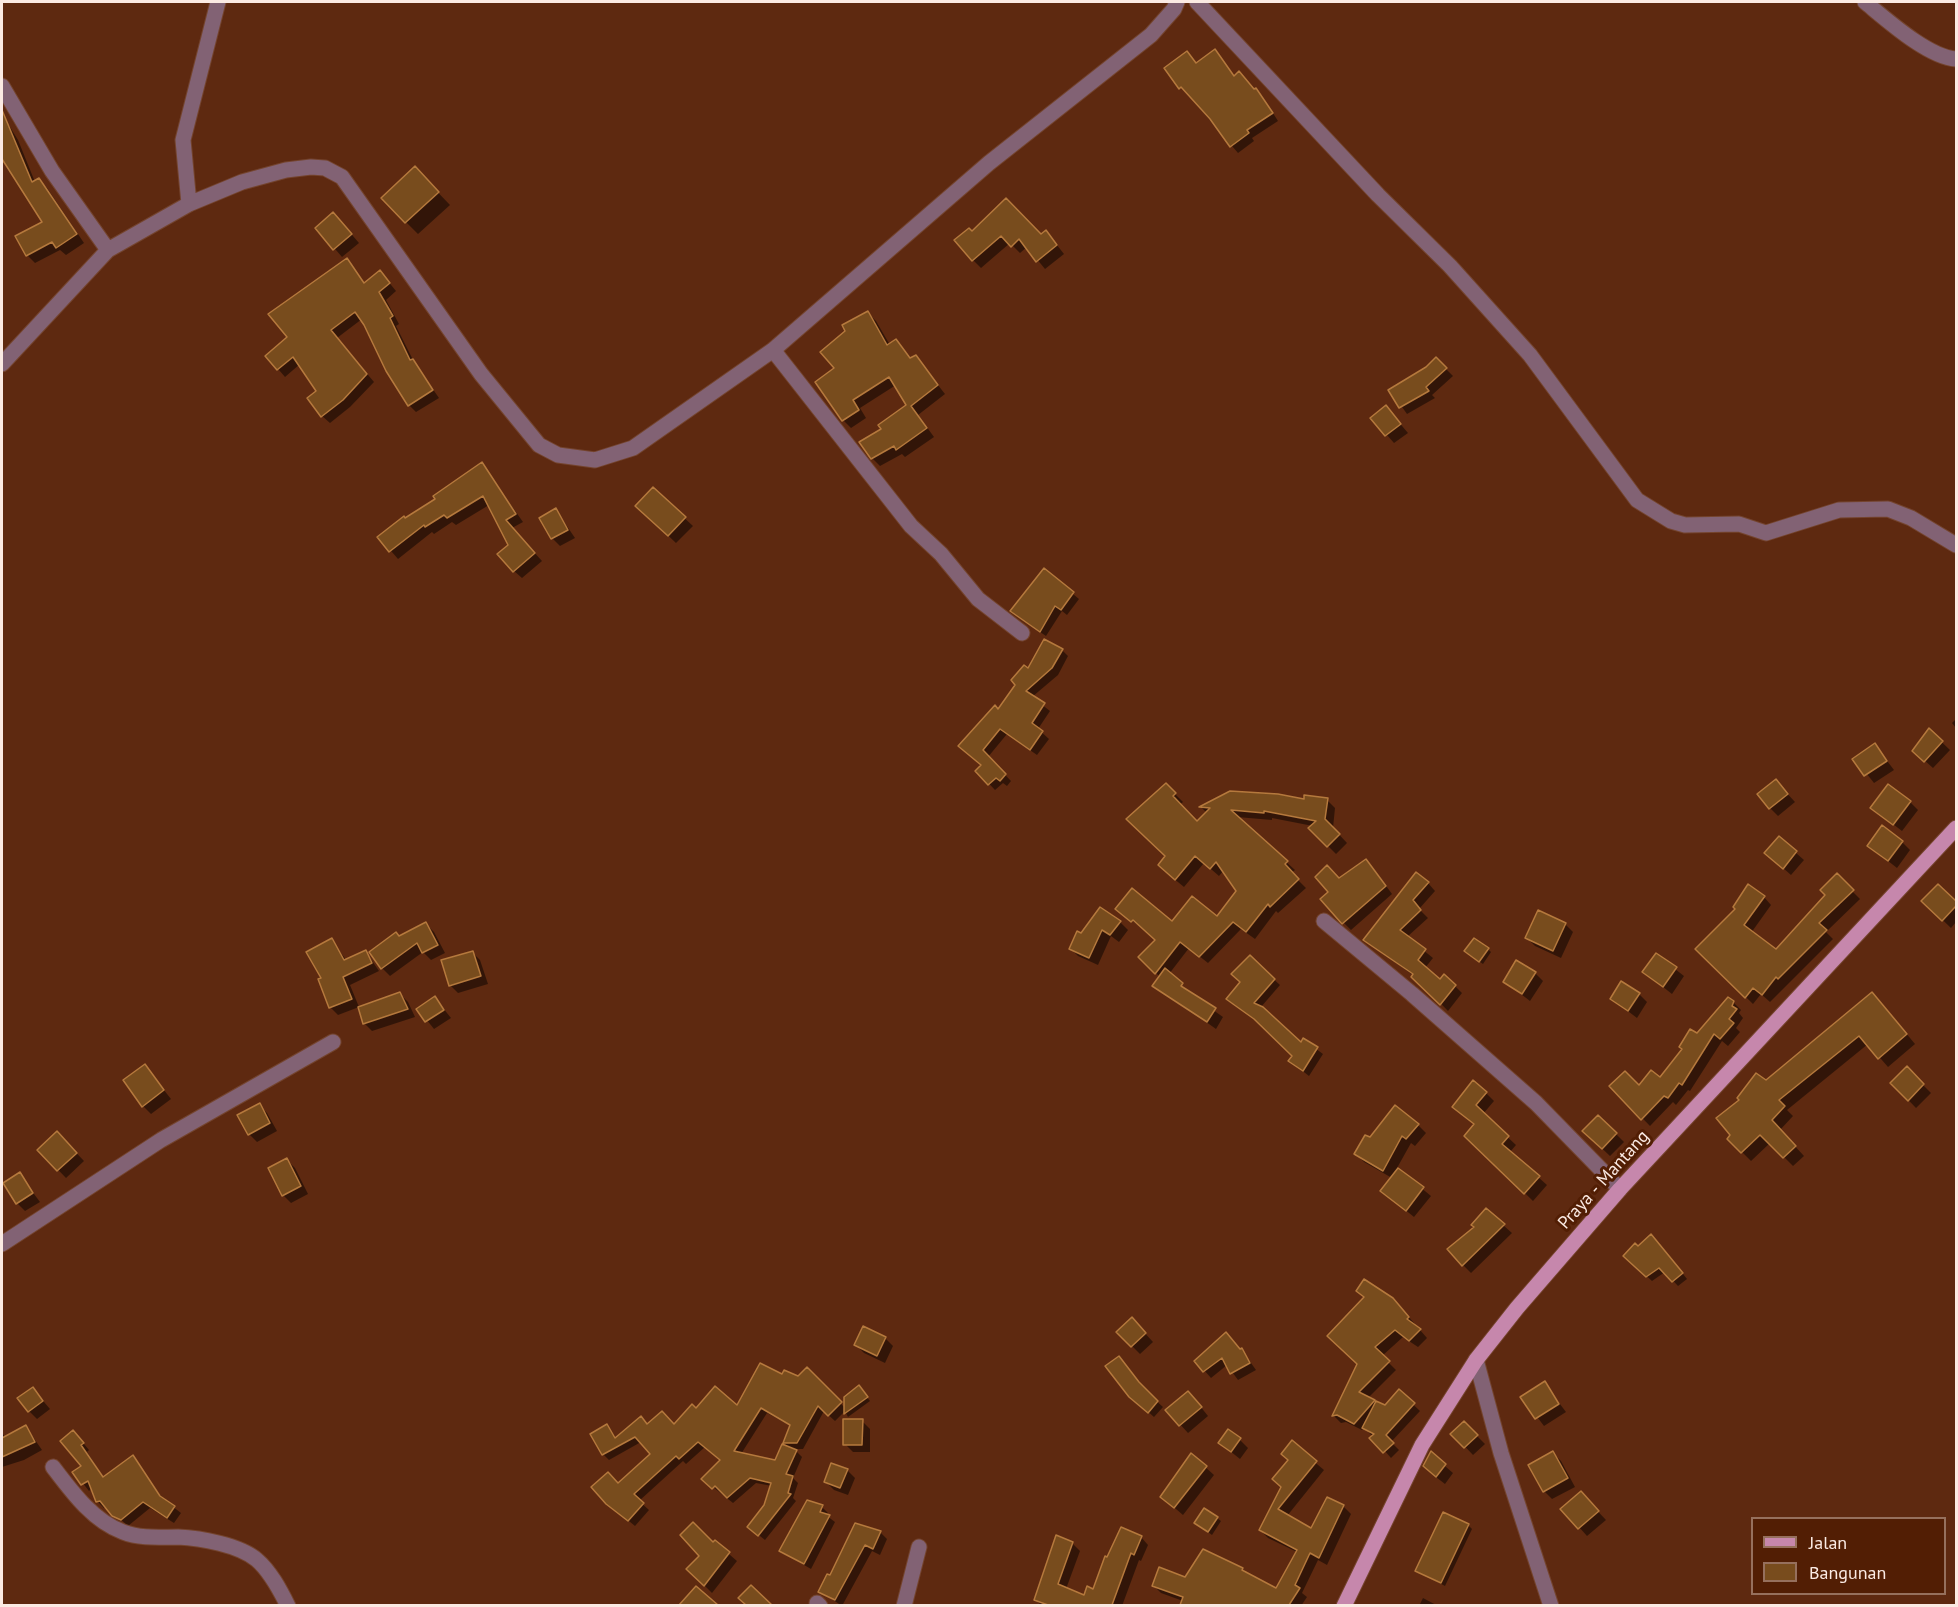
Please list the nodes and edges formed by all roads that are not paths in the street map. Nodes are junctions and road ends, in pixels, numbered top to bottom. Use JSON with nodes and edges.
{"nodes":[{"id":1,"x":218,"y":2,"type":"edge"},
{"id":2,"x":1177,"y":2,"type":"edge"},
{"id":3,"x":1197,"y":2,"type":"edge"},
{"id":4,"x":1865,"y":2,"type":"edge"},
{"id":5,"x":1956,"y":59,"type":"edge"},
{"id":6,"x":2,"y":86,"type":"edge"},
{"id":7,"x":189,"y":204,"type":"junction"},
{"id":8,"x":108,"y":250,"type":"junction"},
{"id":9,"x":773,"y":350,"type":"junction"},
{"id":10,"x":2,"y":364,"type":"edge"},
{"id":11,"x":1956,"y":545,"type":"edge"},
{"id":12,"x":1022,"y":633,"type":"dead end"},
{"id":13,"x":1956,"y":828,"type":"edge"},
{"id":14,"x":1323,"y":921,"type":"dead end"},
{"id":15,"x":333,"y":1042,"type":"dead end"},
{"id":16,"x":1620,"y":1189,"type":"junction"},
{"id":17,"x":2,"y":1244,"type":"edge"},
{"id":18,"x":1476,"y":1360,"type":"junction"},
{"id":19,"x":53,"y":1467,"type":"dead end"},
{"id":20,"x":919,"y":1547,"type":"dead end"},
{"id":21,"x":288,"y":1605,"type":"edge"},
{"id":22,"x":904,"y":1605,"type":"edge"},
{"id":23,"x":1344,"y":1605,"type":"edge"},
{"id":24,"x":1551,"y":1605,"type":"edge"}],
"edges":[{"from":1,"to":7,"type":"street"},
{"from":2,"to":9,"type":"street"},
{"from":3,"to":11,"type":"street"},
{"from":4,"to":5,"type":"street"},
{"from":6,"to":8,"type":"street"},
{"from":7,"to":8,"type":"street"},
{"from":7,"to":9,"type":"street"},
{"from":8,"to":10,"type":"street"},
{"from":9,"to":12,"type":"street"},
{"from":13,"to":16,"type":"main road","name":"Praya - Mantang"},
{"from":14,"to":16,"type":"street"},
{"from":15,"to":17,"type":"street"},
{"from":16,"to":18,"type":"main road","name":"Praya - Mantang"},
{"from":18,"to":23,"type":"main road","name":"Praya - Mantang"},
{"from":18,"to":24,"type":"street"},
{"from":19,"to":21,"type":"street"},
{"from":20,"to":22,"type":"street"}]}
